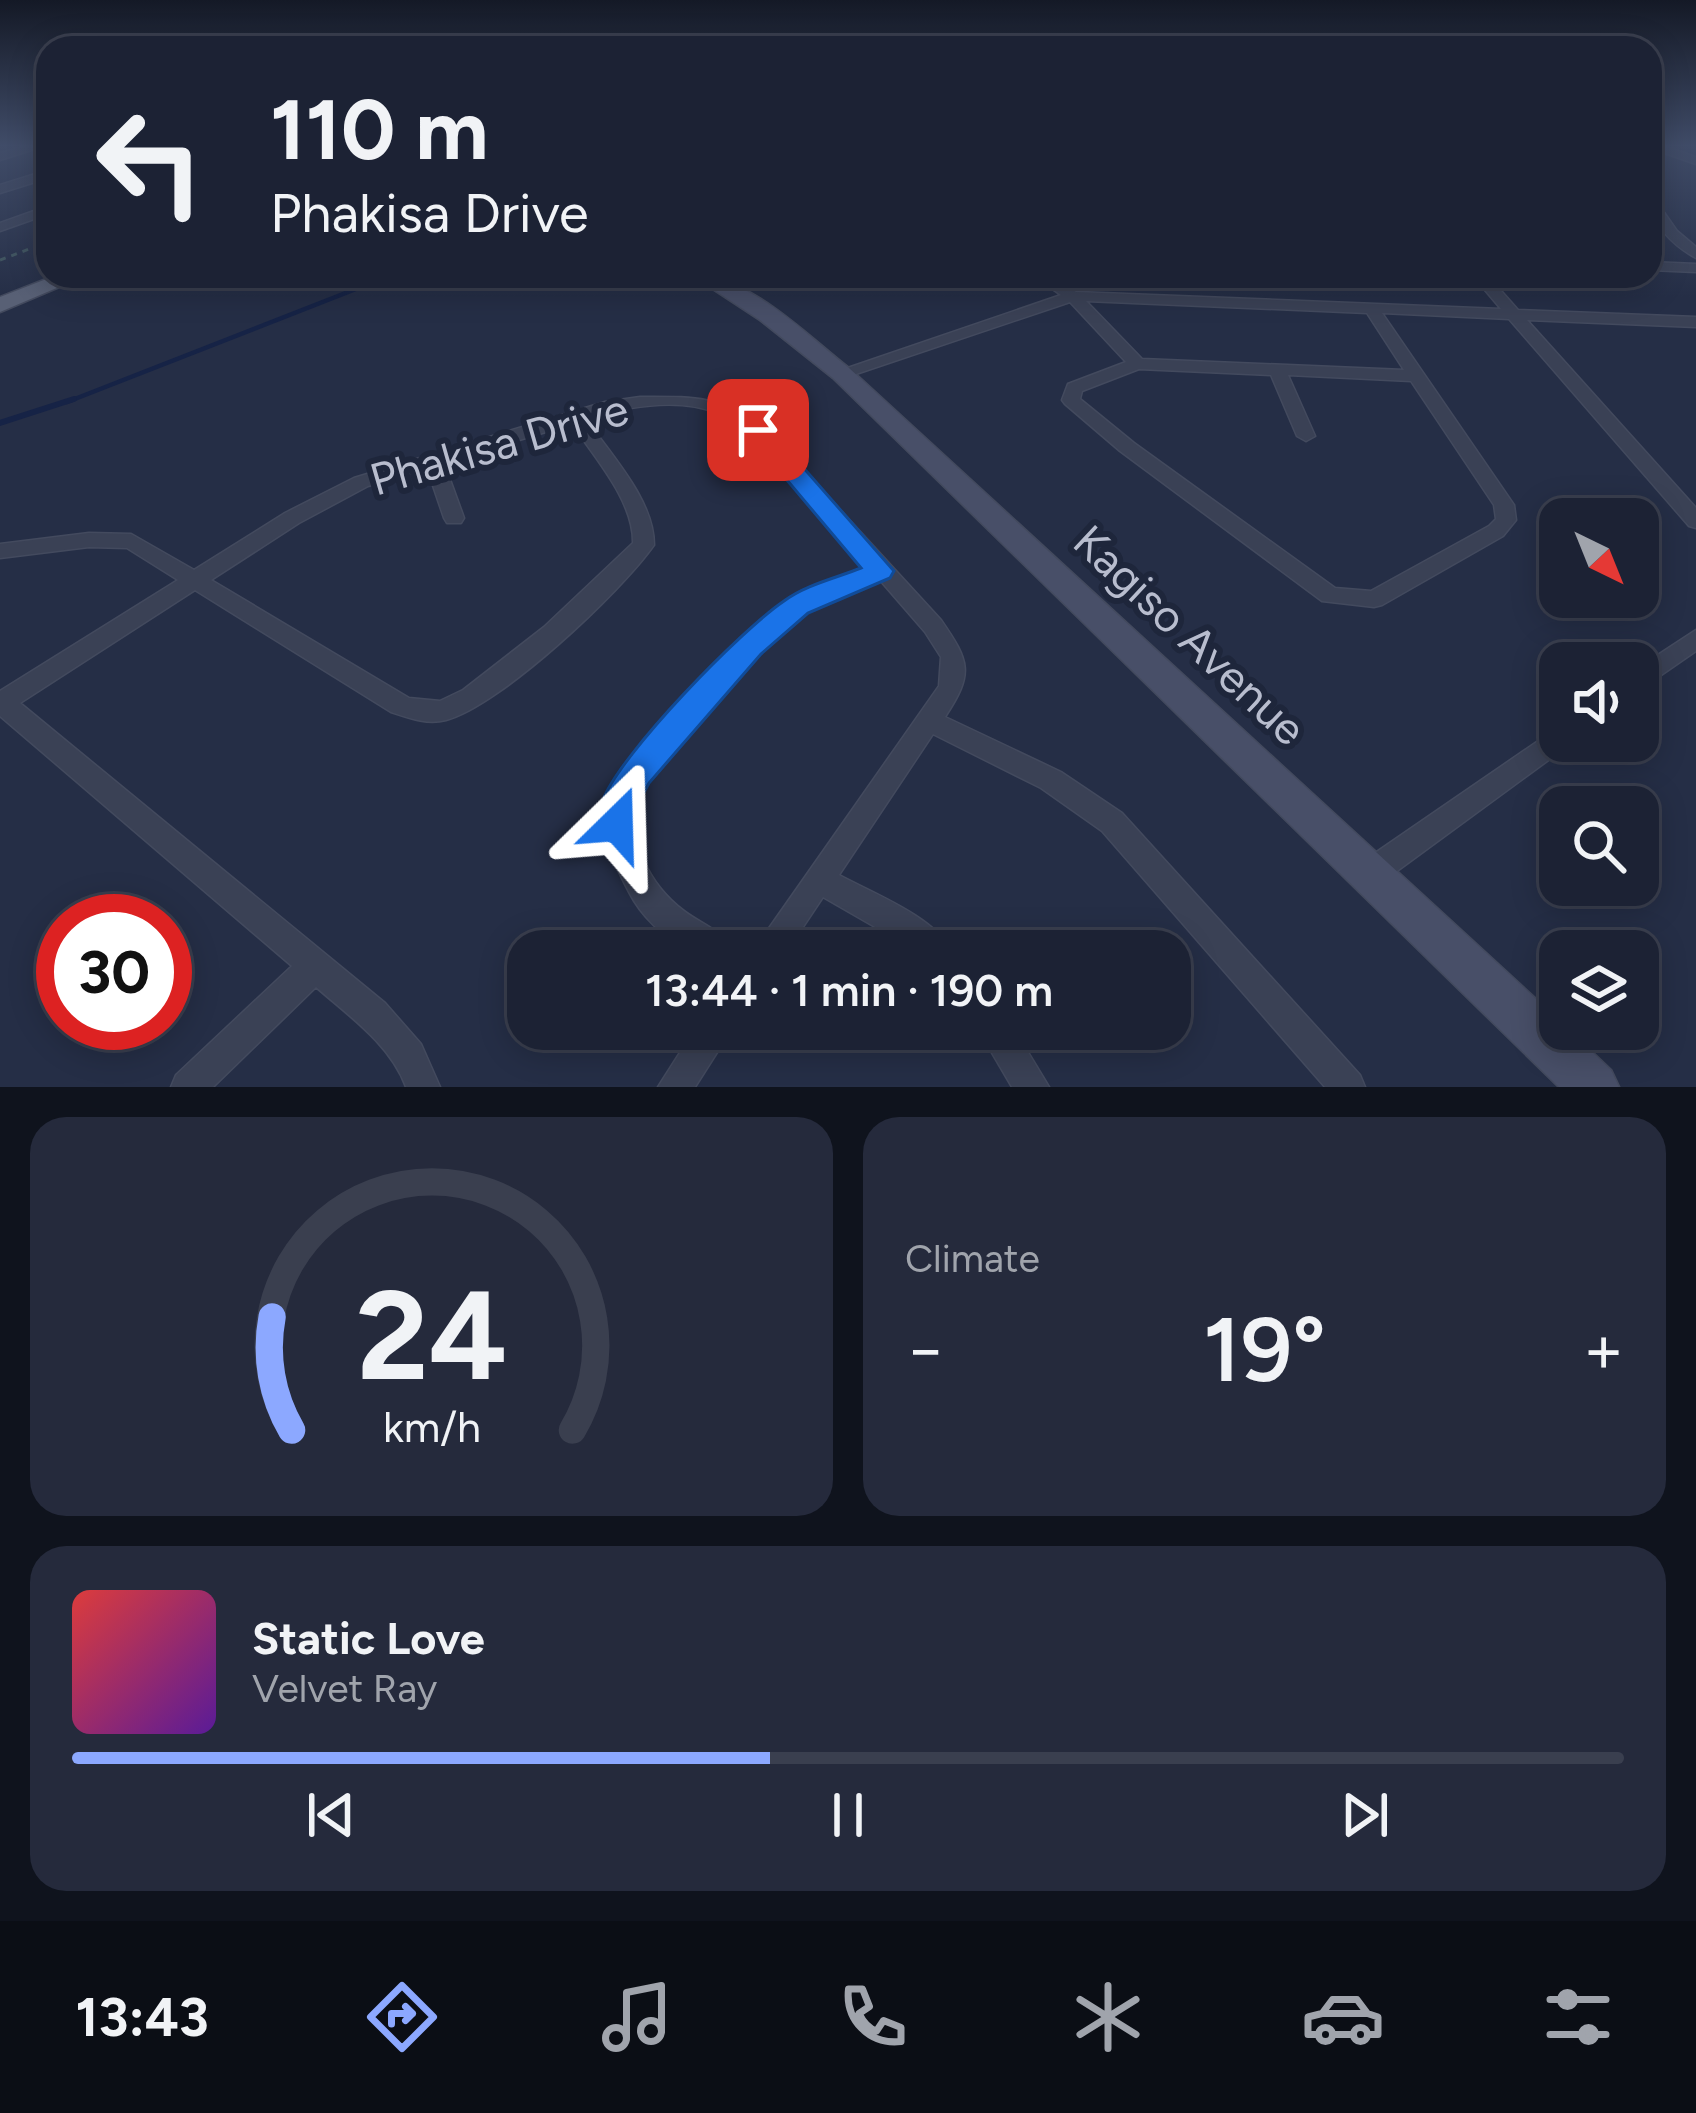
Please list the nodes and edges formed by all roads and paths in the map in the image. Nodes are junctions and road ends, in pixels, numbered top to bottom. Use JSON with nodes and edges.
{"nodes":[{"id":1,"x":36,"y":214,"type":"edge"},
{"id":2,"x":1662,"y":219,"type":"edge"},
{"id":3,"x":0,"y":226,"type":"edge"},
{"id":4,"x":36,"y":246,"type":"edge"},
{"id":5,"x":1696,"y":254,"type":"edge"},
{"id":6,"x":0,"y":260,"type":"edge"},
{"id":7,"x":1662,"y":267,"type":"edge"},
{"id":8,"x":1696,"y":268,"type":"edge"},
{"id":9,"x":43,"y":288,"type":"edge"},
{"id":10,"x":723,"y":288,"type":"edge"},
{"id":11,"x":1060,"y":288,"type":"edge"},
{"id":12,"x":1491,"y":288,"type":"edge"},
{"id":13,"x":1073,"y":296,"type":"junction"},
{"id":14,"x":0,"y":305,"type":"edge"},
{"id":15,"x":1371,"y":308,"type":"junction"},
{"id":16,"x":1514,"y":314,"type":"junction"},
{"id":17,"x":1696,"y":322,"type":"edge"},
{"id":18,"x":1137,"y":364,"type":"junction"},
{"id":19,"x":1276,"y":370,"type":"junction"},
{"id":20,"x":841,"y":373,"type":"junction"},
{"id":21,"x":1416,"y":376,"type":"junction"},
{"id":22,"x":576,"y":417,"type":"junction"},
{"id":23,"x":1306,"y":436,"type":"dead end"},
{"id":24,"x":434,"y":459,"type":"junction"},
{"id":25,"x":454,"y":518,"type":"dead end"},
{"id":26,"x":1696,"y":520,"type":"edge"},
{"id":27,"x":0,"y":551,"type":"edge"},
{"id":28,"x":880,"y":571,"type":"junction"},
{"id":29,"x":197,"y":578,"type":"junction"},
{"id":30,"x":1696,"y":639,"type":"edge"},
{"id":31,"x":1659,"y":666,"type":"edge"},
{"id":32,"x":1,"y":701,"type":"edge"},
{"id":33,"x":930,"y":721,"type":"junction"},
{"id":34,"x":1539,"y":752,"type":"edge"},
{"id":35,"x":1372,"y":872,"type":"junction"},
{"id":36,"x":820,"y":880,"type":"junction"},
{"id":37,"x":687,"y":930,"type":"edge"},
{"id":38,"x":784,"y":930,"type":"edge"},
{"id":39,"x":909,"y":930,"type":"edge"},
{"id":40,"x":314,"y":967,"type":"junction"},
{"id":41,"x":701,"y":1050,"type":"edge"},
{"id":42,"x":1009,"y":1050,"type":"edge"},
{"id":43,"x":188,"y":1087,"type":"edge"},
{"id":44,"x":423,"y":1087,"type":"edge"},
{"id":45,"x":675,"y":1087,"type":"edge"},
{"id":46,"x":1033,"y":1087,"type":"edge"},
{"id":47,"x":1348,"y":1087,"type":"edge"},
{"id":48,"x":1594,"y":1087,"type":"edge"}],
"edges":[{"from":1,"to":3,"type":"street"},
{"from":2,"to":5,"type":"street"},
{"from":4,"to":6,"type":"path"},
{"from":7,"to":8,"type":"street"},
{"from":9,"to":14,"type":"main road"},
{"from":10,"to":20,"type":"street","name":"Kagiso Avenue"},
{"from":11,"to":13,"type":"street"},
{"from":12,"to":16,"type":"street"},
{"from":13,"to":15,"type":"street"},
{"from":13,"to":18,"type":"street"},
{"from":13,"to":20,"type":"street"},
{"from":15,"to":16,"type":"street"},
{"from":15,"to":21,"type":"street"},
{"from":16,"to":17,"type":"street"},
{"from":16,"to":26,"type":"street"},
{"from":18,"to":19,"type":"street"},
{"from":18,"to":21,"type":"street"},
{"from":19,"to":21,"type":"street"},
{"from":19,"to":23,"type":"street"},
{"from":20,"to":35,"type":"street","name":"Kagiso Avenue"},
{"from":22,"to":24,"type":"street","name":"Phakisa Drive"},
{"from":22,"to":28,"type":"street","name":"Phakisa Drive"},
{"from":22,"to":29,"type":"street"},
{"from":24,"to":25,"type":"street"},
{"from":24,"to":29,"type":"street","name":"Phakisa Drive"},
{"from":27,"to":29,"type":"street"},
{"from":28,"to":33,"type":"street","name":"Phakisa Drive"},
{"from":28,"to":37,"type":"street"},
{"from":29,"to":32,"type":"street","name":"Phakisa Drive"},
{"from":30,"to":31,"type":"street"},
{"from":32,"to":40,"type":"street"},
{"from":33,"to":36,"type":"street","name":"Phakisa Drive"},
{"from":33,"to":47,"type":"street"},
{"from":34,"to":35,"type":"street"},
{"from":35,"to":48,"type":"street","name":"Kagiso Avenue"},
{"from":36,"to":38,"type":"street","name":"Phakisa Drive"},
{"from":36,"to":39,"type":"street"},
{"from":40,"to":43,"type":"street"},
{"from":40,"to":44,"type":"street"},
{"from":41,"to":45,"type":"street"},
{"from":42,"to":46,"type":"street"}]}
